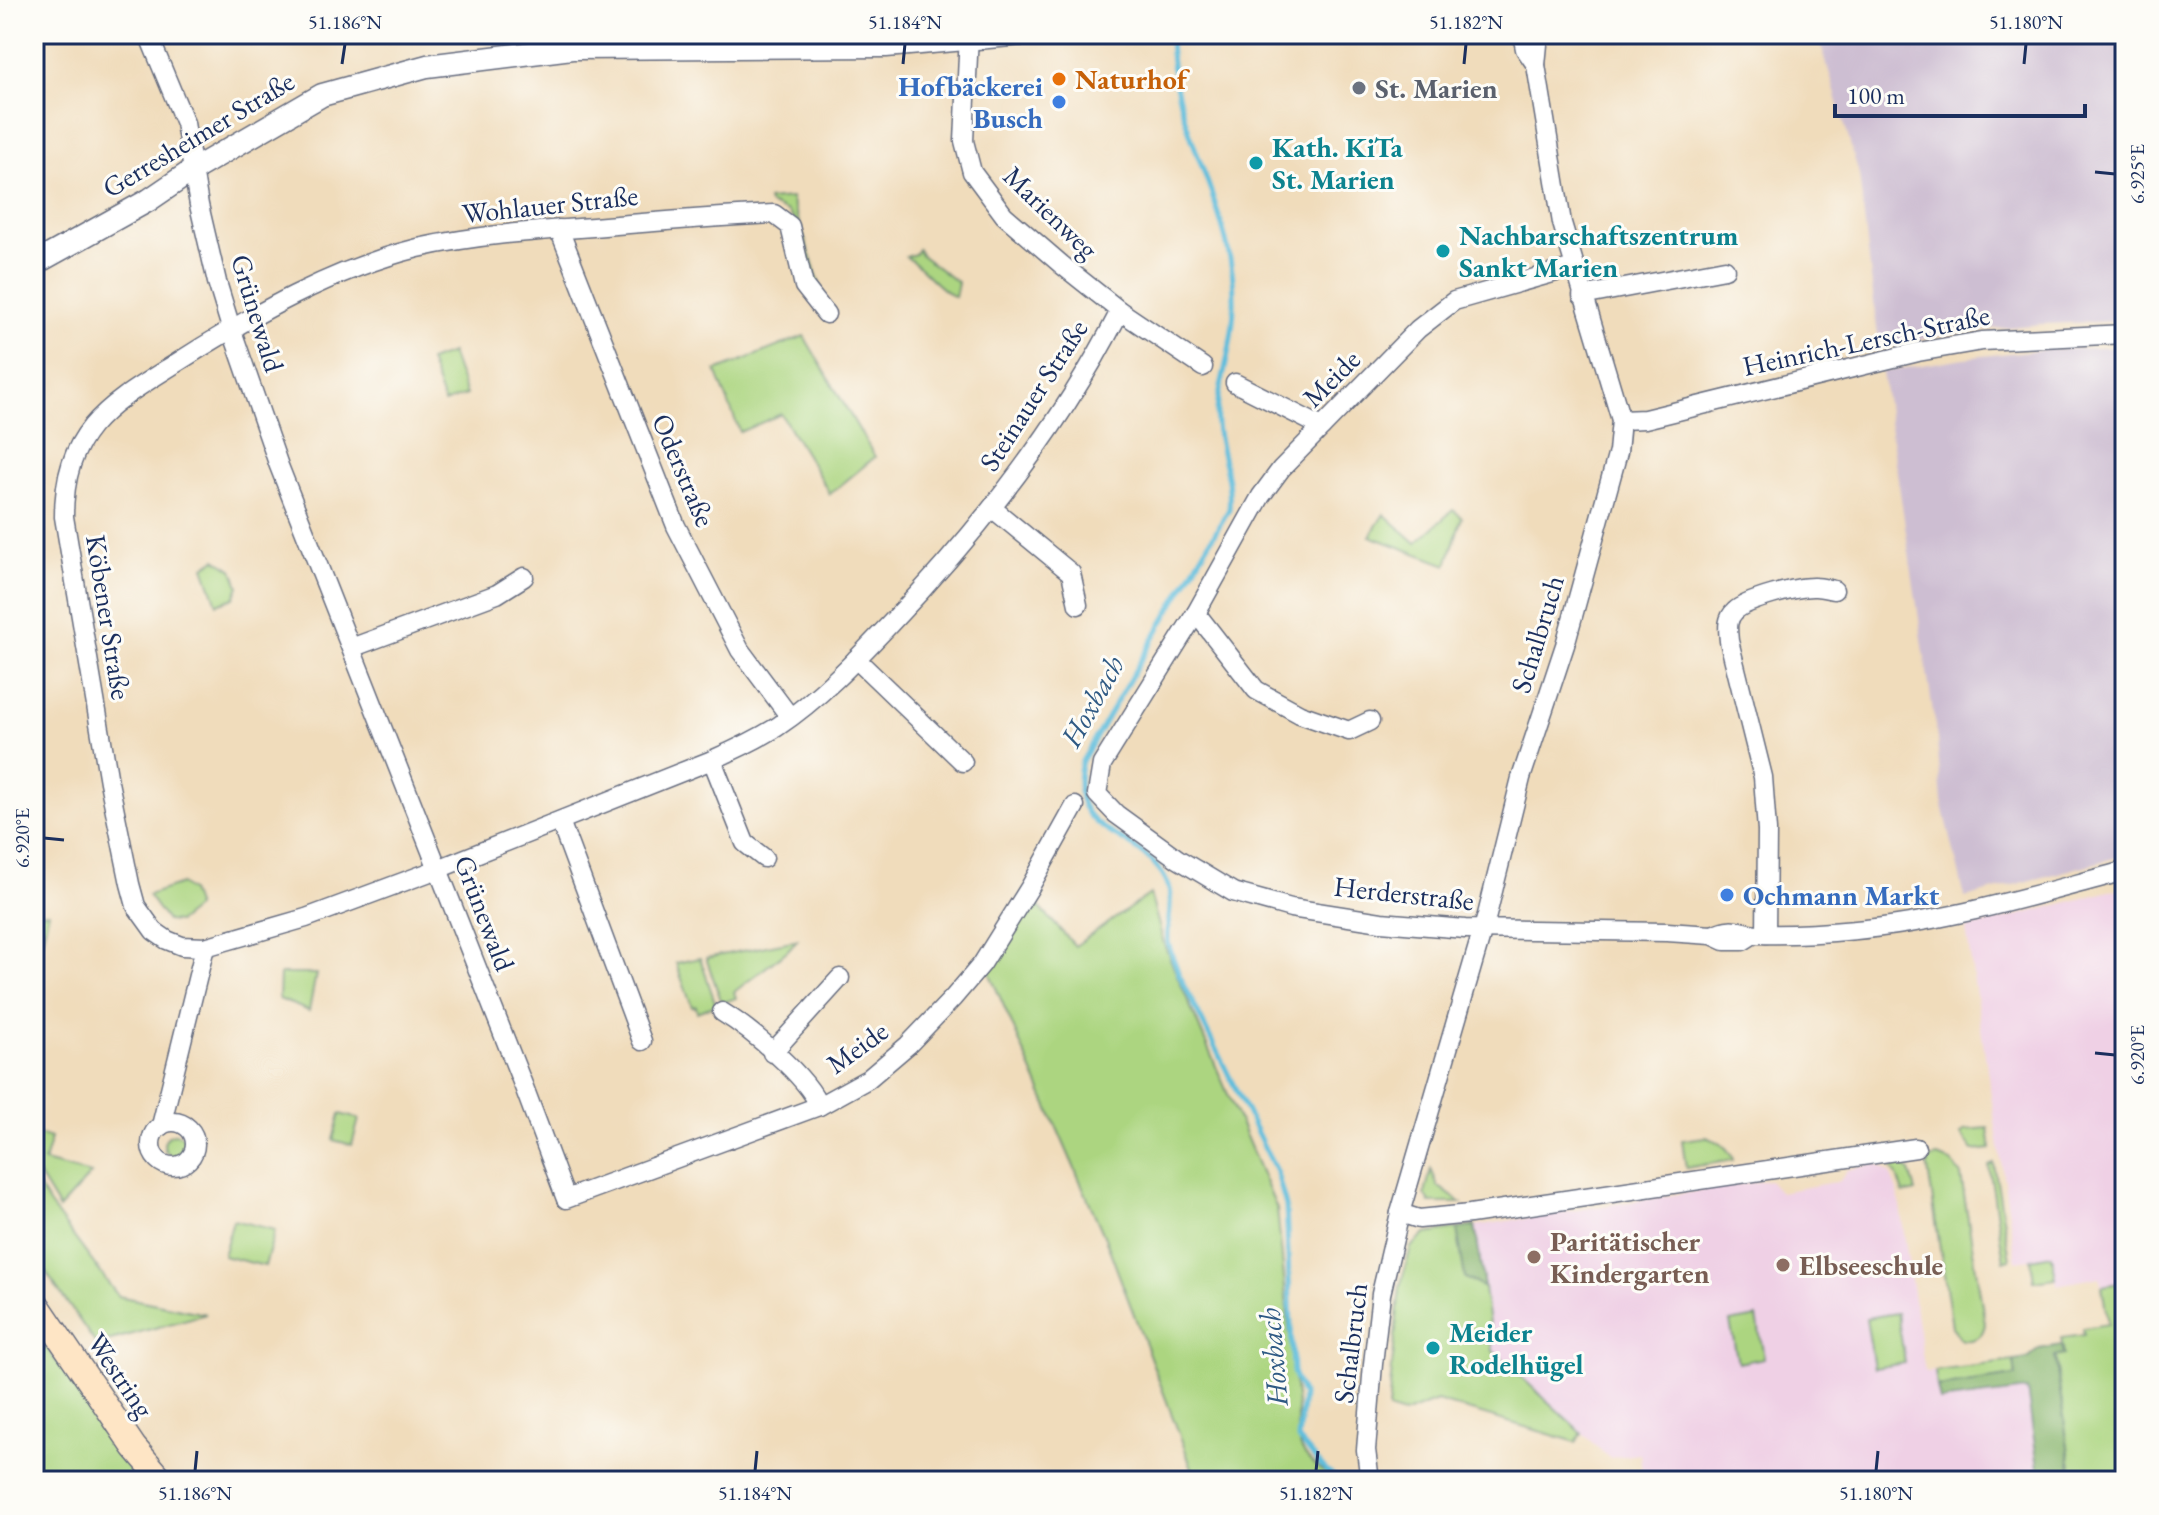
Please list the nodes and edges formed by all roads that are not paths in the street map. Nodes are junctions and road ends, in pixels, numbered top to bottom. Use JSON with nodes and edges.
{"nodes":[{"id":1,"x":148,"y":34,"type":"edge"},
{"id":2,"x":1022,"y":34,"type":"edge"},
{"id":3,"x":1522,"y":34,"type":"edge"},
{"id":4,"x":1539,"y":34,"type":"edge"},
{"id":5,"x":968,"y":36,"type":"edge"},
{"id":6,"x":1536,"y":65,"type":"junction"},
{"id":7,"x":193,"y":170,"type":"junction"},
{"id":8,"x":559,"y":229,"type":"junction"},
{"id":9,"x":34,"y":264,"type":"edge"},
{"id":10,"x":1574,"y":267,"type":"junction"},
{"id":11,"x":1725,"y":269,"type":"dead end"},
{"id":12,"x":1582,"y":296,"type":"junction"},
{"id":13,"x":1120,"y":311,"type":"junction"},
{"id":14,"x":826,"y":314,"type":"dead end"},
{"id":15,"x":231,"y":328,"type":"junction"},
{"id":16,"x":2125,"y":334,"type":"edge"},
{"id":17,"x":1203,"y":367,"type":"dead end"},
{"id":18,"x":1235,"y":383,"type":"dead end"},
{"id":19,"x":1621,"y":420,"type":"junction"},
{"id":20,"x":1322,"y":427,"type":"junction"},
{"id":21,"x":992,"y":508,"type":"junction"},
{"id":22,"x":524,"y":577,"type":"dead end"},
{"id":23,"x":1834,"y":590,"type":"dead end"},
{"id":24,"x":1078,"y":605,"type":"dead end"},
{"id":25,"x":1196,"y":613,"type":"junction"},
{"id":26,"x":351,"y":648,"type":"junction"},
{"id":27,"x":856,"y":659,"type":"junction"},
{"id":28,"x":790,"y":717,"type":"junction"},
{"id":29,"x":1370,"y":721,"type":"dead end"},
{"id":30,"x":712,"y":760,"type":"junction"},
{"id":31,"x":963,"y":762,"type":"dead end"},
{"id":32,"x":1075,"y":806,"type":"dead end"},
{"id":33,"x":1116,"y":814,"type":"joint"},
{"id":34,"x":560,"y":821,"type":"junction"},
{"id":35,"x":764,"y":858,"type":"dead end"},
{"id":36,"x":438,"y":869,"type":"junction"},
{"id":37,"x":2125,"y":871,"type":"edge"},
{"id":38,"x":1482,"y":930,"type":"junction"},
{"id":39,"x":1760,"y":934,"type":"junction"},
{"id":40,"x":205,"y":947,"type":"junction"},
{"id":41,"x":840,"y":978,"type":"dead end"},
{"id":42,"x":722,"y":1012,"type":"dead end"},
{"id":43,"x":642,"y":1041,"type":"dead end"},
{"id":44,"x":772,"y":1053,"type":"junction"},
{"id":45,"x":819,"y":1106,"type":"junction"},
{"id":46,"x":161,"y":1126,"type":"dead end"},
{"id":47,"x":1916,"y":1148,"type":"dead end"},
{"id":48,"x":566,"y":1199,"type":"joint"},
{"id":49,"x":1400,"y":1213,"type":"junction"},
{"id":50,"x":34,"y":1300,"type":"edge"},
{"id":51,"x":163,"y":1481,"type":"edge"},
{"id":52,"x":1370,"y":1481,"type":"edge"}],
"edges":[{"from":1,"to":7,"type":"street","name":"Grünewald"},
{"from":2,"to":5,"type":"street","name":"Gerresheimer Straße"},
{"from":3,"to":6,"type":"street","name":"Schalbruch"},
{"from":4,"to":6,"type":"street","name":"Schalbruch"},
{"from":5,"to":7,"type":"street","name":"Gerresheimer Straße"},
{"from":5,"to":13,"type":"street","name":"Marienweg"},
{"from":6,"to":10,"type":"street","name":"Schalbruch"},
{"from":7,"to":9,"type":"street","name":"Gerresheimer Straße"},
{"from":7,"to":15,"type":"street","name":"Grünewald"},
{"from":8,"to":14,"type":"street","name":"Wohlauer Straße"},
{"from":8,"to":15,"type":"street","name":"Wohlauer Straße"},
{"from":8,"to":28,"type":"street","name":"Oderstraße"},
{"from":10,"to":12,"type":"street","name":"Schalbruch"},
{"from":10,"to":20,"type":"street","name":"Meide"},
{"from":11,"to":12,"type":"street"},
{"from":12,"to":19,"type":"street","name":"Schalbruch"},
{"from":13,"to":17,"type":"street","name":"Marienweg"},
{"from":13,"to":21,"type":"street","name":"Steinauer Straße"},
{"from":15,"to":26,"type":"street","name":"Grünewald"},
{"from":15,"to":40,"type":"street","name":"Köbener Straße"},
{"from":16,"to":19,"type":"street","name":"Heinrich-Lersch-Straße"},
{"from":18,"to":20,"type":"street"},
{"from":19,"to":38,"type":"street","name":"Schalbruch"},
{"from":20,"to":25,"type":"street","name":"Meide"},
{"from":21,"to":24,"type":"street","name":"Steinauer Straße"},
{"from":21,"to":27,"type":"street","name":"Steinauer Straße"},
{"from":22,"to":26,"type":"street"},
{"from":23,"to":39,"type":"street"},
{"from":25,"to":29,"type":"street"},
{"from":25,"to":33,"type":"street","name":"Meide"},
{"from":26,"to":36,"type":"street","name":"Grünewald"},
{"from":27,"to":28,"type":"street","name":"Steinauer Straße"},
{"from":27,"to":31,"type":"street"},
{"from":28,"to":30,"type":"street","name":"Steinauer Straße"},
{"from":30,"to":34,"type":"street","name":"Steinauer Straße"},
{"from":30,"to":35,"type":"street"},
{"from":32,"to":45,"type":"street","name":"Meide"},
{"from":33,"to":38,"type":"street","name":"Herderstraße"},
{"from":34,"to":36,"type":"street","name":"Steinauer Straße"},
{"from":34,"to":43,"type":"street"},
{"from":36,"to":40,"type":"street","name":"Köbener Straße"},
{"from":36,"to":48,"type":"street","name":"Grünewald"},
{"from":37,"to":39,"type":"street","name":"Herderstraße"},
{"from":38,"to":39,"type":"street","name":"Herderstraße"},
{"from":38,"to":49,"type":"street","name":"Schalbruch"},
{"from":40,"to":46,"type":"street"},
{"from":41,"to":44,"type":"street"},
{"from":42,"to":44,"type":"street"},
{"from":44,"to":45,"type":"street"},
{"from":45,"to":48,"type":"street","name":"Meide"},
{"from":47,"to":49,"type":"street"},
{"from":49,"to":52,"type":"street","name":"Schalbruch"},
{"from":50,"to":51,"type":"main road","name":"Westring"}]}
